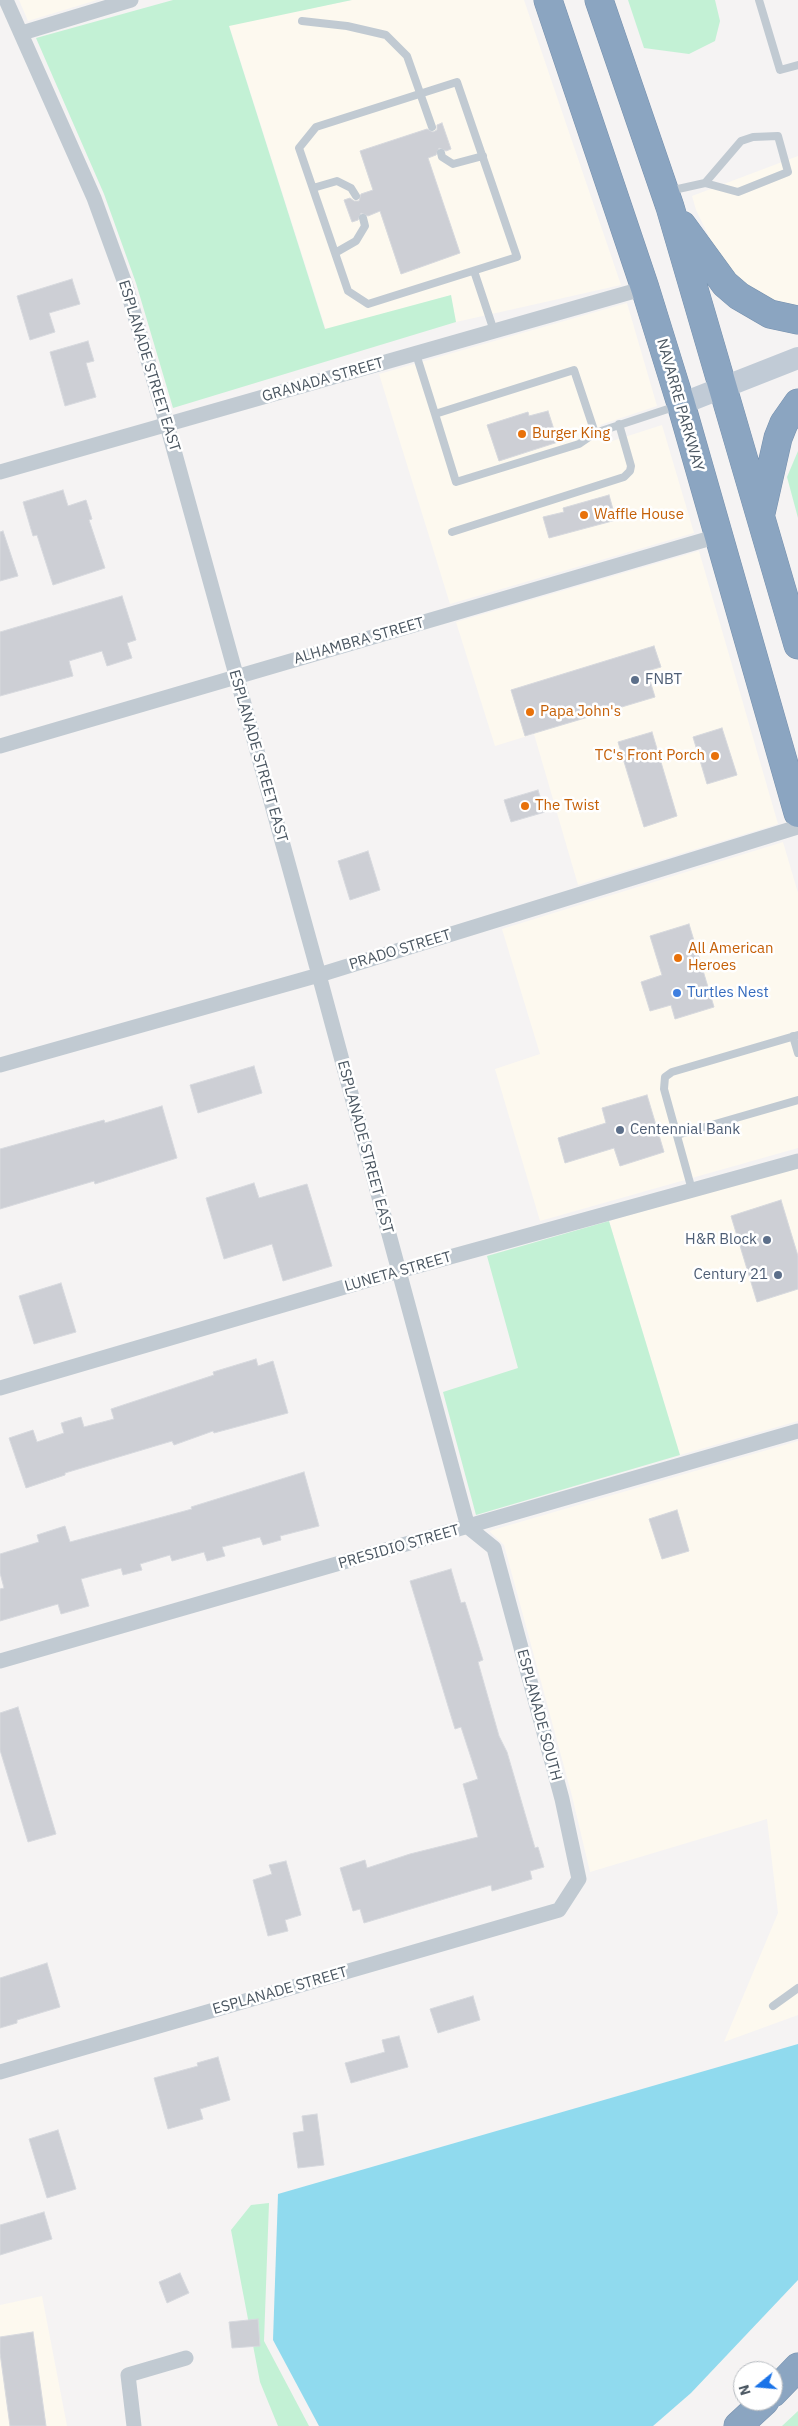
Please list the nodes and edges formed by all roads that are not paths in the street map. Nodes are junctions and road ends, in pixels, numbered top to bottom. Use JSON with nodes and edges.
{"nodes":[{"id":1,"x":6,"y":0,"type":"edge"},
{"id":2,"x":131,"y":0,"type":"edge"},
{"id":3,"x":548,"y":0,"type":"edge"},
{"id":4,"x":599,"y":0,"type":"edge"},
{"id":5,"x":759,"y":0,"type":"edge"},
{"id":6,"x":302,"y":21,"type":"dead end"},
{"id":7,"x":22,"y":33,"type":"junction"},
{"id":8,"x":798,"y":64,"type":"edge"},
{"id":9,"x":421,"y":93,"type":"junction"},
{"id":10,"x":432,"y":127,"type":"dead end"},
{"id":11,"x":440,"y":153,"type":"dead end"},
{"id":12,"x":483,"y":156,"type":"junction"},
{"id":13,"x":705,"y":183,"type":"junction"},
{"id":14,"x":312,"y":188,"type":"junction"},
{"id":15,"x":356,"y":196,"type":"dead end"},
{"id":16,"x":667,"y":199,"type":"junction"},
{"id":17,"x":363,"y":218,"type":"dead end"},
{"id":18,"x":335,"y":253,"type":"junction"},
{"id":19,"x":474,"y":271,"type":"junction"},
{"id":20,"x":645,"y":288,"type":"junction"},
{"id":21,"x":798,"y":320,"type":"edge"},
{"id":22,"x":494,"y":331,"type":"junction"},
{"id":23,"x":416,"y":354,"type":"junction"},
{"id":24,"x":798,"y":358,"type":"edge"},
{"id":25,"x":723,"y":386,"type":"junction"},
{"id":26,"x":798,"y":402,"type":"edge"},
{"id":27,"x":681,"y":404,"type":"junction"},
{"id":28,"x":435,"y":414,"type":"junction"},
{"id":29,"x":619,"y":424,"type":"junction"},
{"id":30,"x":167,"y":425,"type":"junction"},
{"id":31,"x":595,"y":433,"type":"junction"},
{"id":32,"x":0,"y":472,"type":"edge"},
{"id":33,"x":760,"y":514,"type":"junction"},
{"id":34,"x":452,"y":532,"type":"dead end"},
{"id":35,"x":718,"y":536,"type":"junction"},
{"id":36,"x":798,"y":644,"type":"edge"},
{"id":37,"x":236,"y":677,"type":"junction"},
{"id":38,"x":0,"y":746,"type":"edge"},
{"id":39,"x":798,"y":813,"type":"edge"},
{"id":40,"x":798,"y":827,"type":"edge"},
{"id":41,"x":319,"y":975,"type":"junction"},
{"id":42,"x":796,"y":1036,"type":"edge"},
{"id":43,"x":798,"y":1053,"type":"edge"},
{"id":44,"x":0,"y":1066,"type":"edge"},
{"id":45,"x":798,"y":1100,"type":"edge"},
{"id":46,"x":677,"y":1135,"type":"junction"},
{"id":47,"x":798,"y":1161,"type":"edge"},
{"id":48,"x":692,"y":1190,"type":"junction"},
{"id":49,"x":399,"y":1271,"type":"junction"},
{"id":50,"x":0,"y":1388,"type":"edge"},
{"id":51,"x":798,"y":1431,"type":"edge"},
{"id":52,"x":468,"y":1527,"type":"junction"},
{"id":53,"x":0,"y":1661,"type":"edge"},
{"id":54,"x":560,"y":1910,"type":"joint"},
{"id":55,"x":798,"y":1988,"type":"edge"},
{"id":56,"x":773,"y":2006,"type":"dead end"},
{"id":57,"x":0,"y":2072,"type":"edge"},
{"id":58,"x":186,"y":2358,"type":"dead end"},
{"id":59,"x":798,"y":2367,"type":"edge"},
{"id":60,"x":783,"y":2383,"type":"edge"},
{"id":61,"x":754,"y":2411,"type":"edge"},
{"id":62,"x":134,"y":2426,"type":"edge"},
{"id":63,"x":738,"y":2426,"type":"edge"}],
"edges":[{"from":1,"to":7,"type":"street","name":"ESPLANADE STREET EAST"},
{"from":2,"to":7,"type":"street"},
{"from":3,"to":20,"type":"highway","name":"NAVARRE PARKWAY"},
{"from":4,"to":16,"type":"highway"},
{"from":5,"to":8,"type":"lane"},
{"from":6,"to":9,"type":"lane"},
{"from":7,"to":30,"type":"street","name":"ESPLANADE STREET EAST"},
{"from":9,"to":10,"type":"lane"},
{"from":9,"to":12,"type":"lane"},
{"from":9,"to":14,"type":"lane"},
{"from":11,"to":12,"type":"lane"},
{"from":12,"to":19,"type":"lane"},
{"from":13,"to":13,"type":"lane"},
{"from":13,"to":16,"type":"lane"},
{"from":14,"to":15,"type":"lane"},
{"from":14,"to":18,"type":"lane"},
{"from":16,"to":21,"type":"highway"},
{"from":16,"to":25,"type":"highway"},
{"from":17,"to":18,"type":"lane"},
{"from":18,"to":19,"type":"lane"},
{"from":19,"to":22,"type":"lane"},
{"from":20,"to":22,"type":"street","name":"GRANADA STREET"},
{"from":20,"to":27,"type":"highway","name":"NAVARRE PARKWAY"},
{"from":22,"to":23,"type":"street","name":"GRANADA STREET"},
{"from":23,"to":28,"type":"lane"},
{"from":23,"to":30,"type":"street","name":"GRANADA STREET"},
{"from":24,"to":25,"type":"main road"},
{"from":25,"to":27,"type":"main road"},
{"from":25,"to":33,"type":"highway"},
{"from":26,"to":33,"type":"highway"},
{"from":27,"to":29,"type":"lane"},
{"from":27,"to":35,"type":"highway","name":"NAVARRE PARKWAY"},
{"from":28,"to":31,"type":"lane"},
{"from":28,"to":31,"type":"lane"},
{"from":29,"to":31,"type":"lane"},
{"from":29,"to":34,"type":"lane"},
{"from":30,"to":32,"type":"street","name":"GRANADA STREET"},
{"from":30,"to":37,"type":"street","name":"ESPLANADE STREET EAST"},
{"from":33,"to":36,"type":"highway"},
{"from":35,"to":37,"type":"street","name":"ALHAMBRA STREET"},
{"from":35,"to":39,"type":"highway","name":"NAVARRE PARKWAY"},
{"from":37,"to":38,"type":"street","name":"ALHAMBRA STREET"},
{"from":37,"to":41,"type":"street","name":"ESPLANADE STREET EAST"},
{"from":40,"to":41,"type":"street","name":"PRADO STREET"},
{"from":41,"to":44,"type":"street","name":"PRADO STREET"},
{"from":41,"to":49,"type":"street","name":"ESPLANADE STREET EAST"},
{"from":42,"to":43,"type":"lane"},
{"from":42,"to":46,"type":"lane"},
{"from":45,"to":46,"type":"lane"},
{"from":46,"to":48,"type":"lane"},
{"from":47,"to":48,"type":"street","name":"LUNETA STREET"},
{"from":48,"to":49,"type":"street","name":"LUNETA STREET"},
{"from":49,"to":50,"type":"street","name":"LUNETA STREET"},
{"from":49,"to":52,"type":"street","name":"ESPLANADE STREET EAST"},
{"from":51,"to":52,"type":"street","name":"PRESIDIO STREET"},
{"from":52,"to":53,"type":"street","name":"PRESIDIO STREET"},
{"from":52,"to":54,"type":"street","name":"ESPLANADE SOUTH"},
{"from":54,"to":57,"type":"street","name":"ESPLANADE STREET"},
{"from":55,"to":56,"type":"lane"},
{"from":58,"to":62,"type":"street"},
{"from":59,"to":60,"type":"highway"},
{"from":61,"to":63,"type":"highway"}]}
